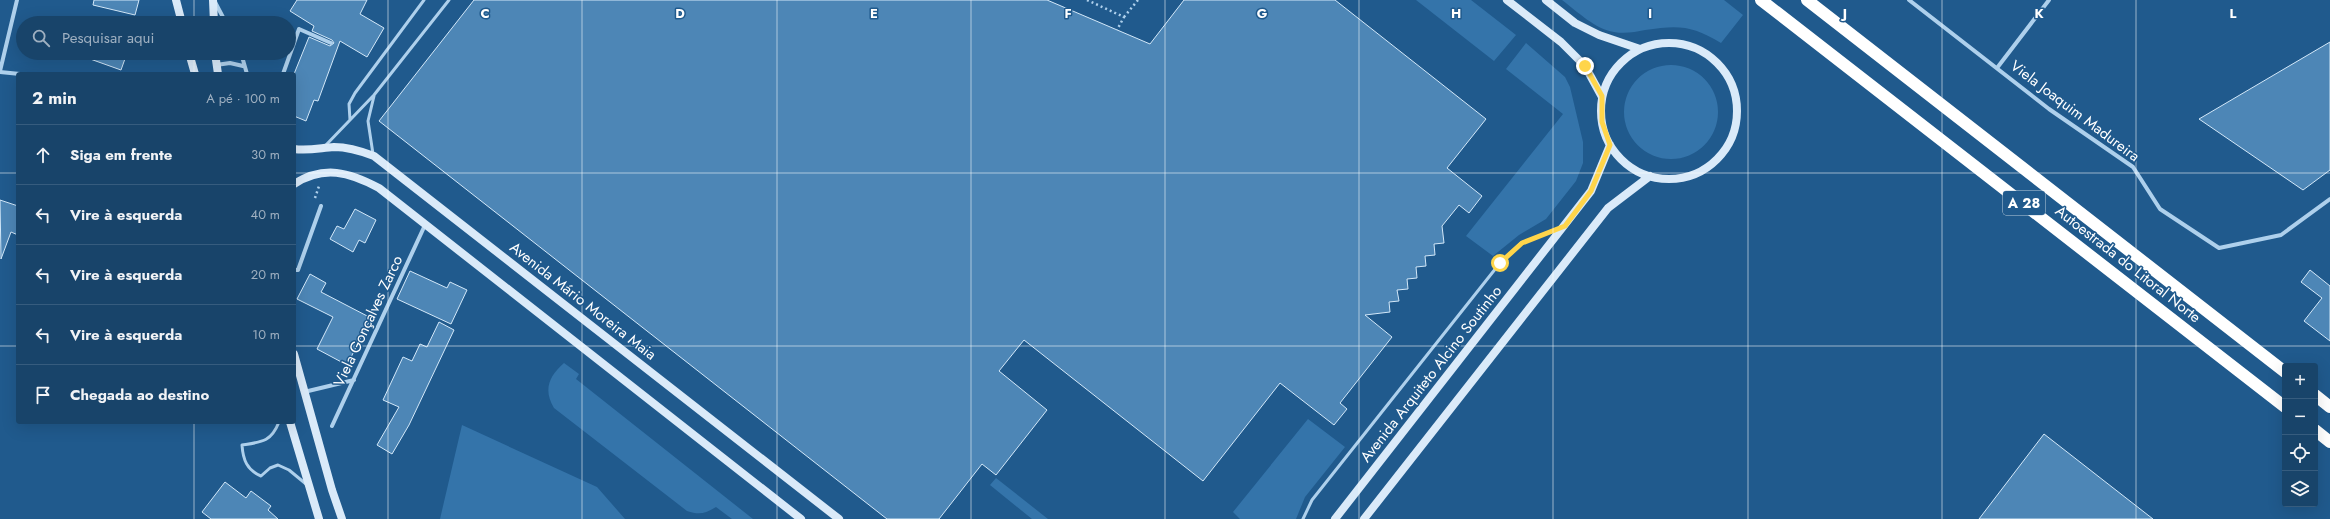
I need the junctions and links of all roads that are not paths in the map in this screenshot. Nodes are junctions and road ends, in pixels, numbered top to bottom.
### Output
1 (17, 0) edge
2 (176, 0) edge
3 (214, 0) edge
4 (424, 0) edge
5 (449, 0) edge
6 (1508, 0) edge
7 (1546, 0) edge
8 (1761, 0) edge
9 (1807, 0) edge
10 (1909, 0) edge
11 (2049, 0) edge
12 (180, 16) edge
13 (214, 16) edge
14 (222, 16) edge
15 (296, 37) edge
16 (331, 43) dead end
17 (1640, 49) junction
18 (191, 60) edge
19 (216, 60) edge
20 (242, 60) edge
21 (288, 60) edge
22 (216, 65) junction
23 (243, 66) junction
24 (1996, 68) junction
25 (0, 72) edge
26 (194, 72) edge
27 (218, 72) edge
28 (245, 72) edge
29 (284, 72) edge
30 (16, 74) edge
31 (374, 95) junction
32 (1602, 96) junction
33 (350, 120) junction
34 (1610, 145) junction
35 (296, 149) edge
36 (322, 149) junction
37 (374, 156) junction
38 (1650, 176) junction
39 (296, 183) edge
40 (2330, 199) edge
41 (321, 206) dead end
42 (425, 225) junction
43 (1565, 226) junction
44 (296, 270) edge
45 (296, 362) edge
46 (2282, 370) edge
47 (354, 380) junction
48 (304, 392) junction
49 (2318, 397) edge
50 (2282, 405) edge
51 (2330, 407) edge
52 (278, 424) edge
53 (291, 424) edge
54 (332, 426) dead end
55 (2318, 432) edge
56 (2330, 442) edge
57 (308, 485) junction
58 (320, 519) edge
59 (342, 519) edge
60 (801, 519) edge
61 (838, 519) edge
62 (1303, 519) edge
63 (1335, 519) edge
64 (1364, 519) edge

1 - 25 street
2 - 12 main road
3 - 13 main road
3 - 14 street
4 - 33 lane
5 - 31 lane
6 - 32 main road
7 - 17 main road
8 - 50 highway, Autoestrada do Litoral Norte / A 28
9 - 46 highway, Autoestrada do Litoral Norte / A 28
10 - 24 street, Viela Joaquim Madureira
11 - 24 street
15 - 16 street
17 - 32 main road
17 - 38 main road
18 - 26 main road
19 - 22 main road
20 - 23 street
21 - 29 street
22 - 23 street
22 - 27 main road
23 - 28 street
24 - 40 street, Viela Joaquim Madureira
25 - 30 street
31 - 33 lane
31 - 37 lane
32 - 34 main road
33 - 36 lane
34 - 38 main road
34 - 43 main road, Avenida Arquiteto Alcino Soutinho
35 - 36 main road, Avenida Mário Moreira Maia
36 - 37 main road, Avenida Mário Moreira Maia
37 - 61 main road, Avenida Mário Moreira Maia
38 - 64 main road
39 - 42 main road
41 - 44 street
42 - 47 street, Viela Gonçalves Zarco
42 - 60 main road
43 - 62 lane
43 - 63 main road, Avenida Arquiteto Alcino Soutinho
45 - 48 main road
47 - 48 street
47 - 54 street, Viela Gonçalves Zarco
48 - 59 main road
49 - 51 highway
52 - 57 lane
53 - 57 main road
55 - 56 highway
57 - 58 main road

